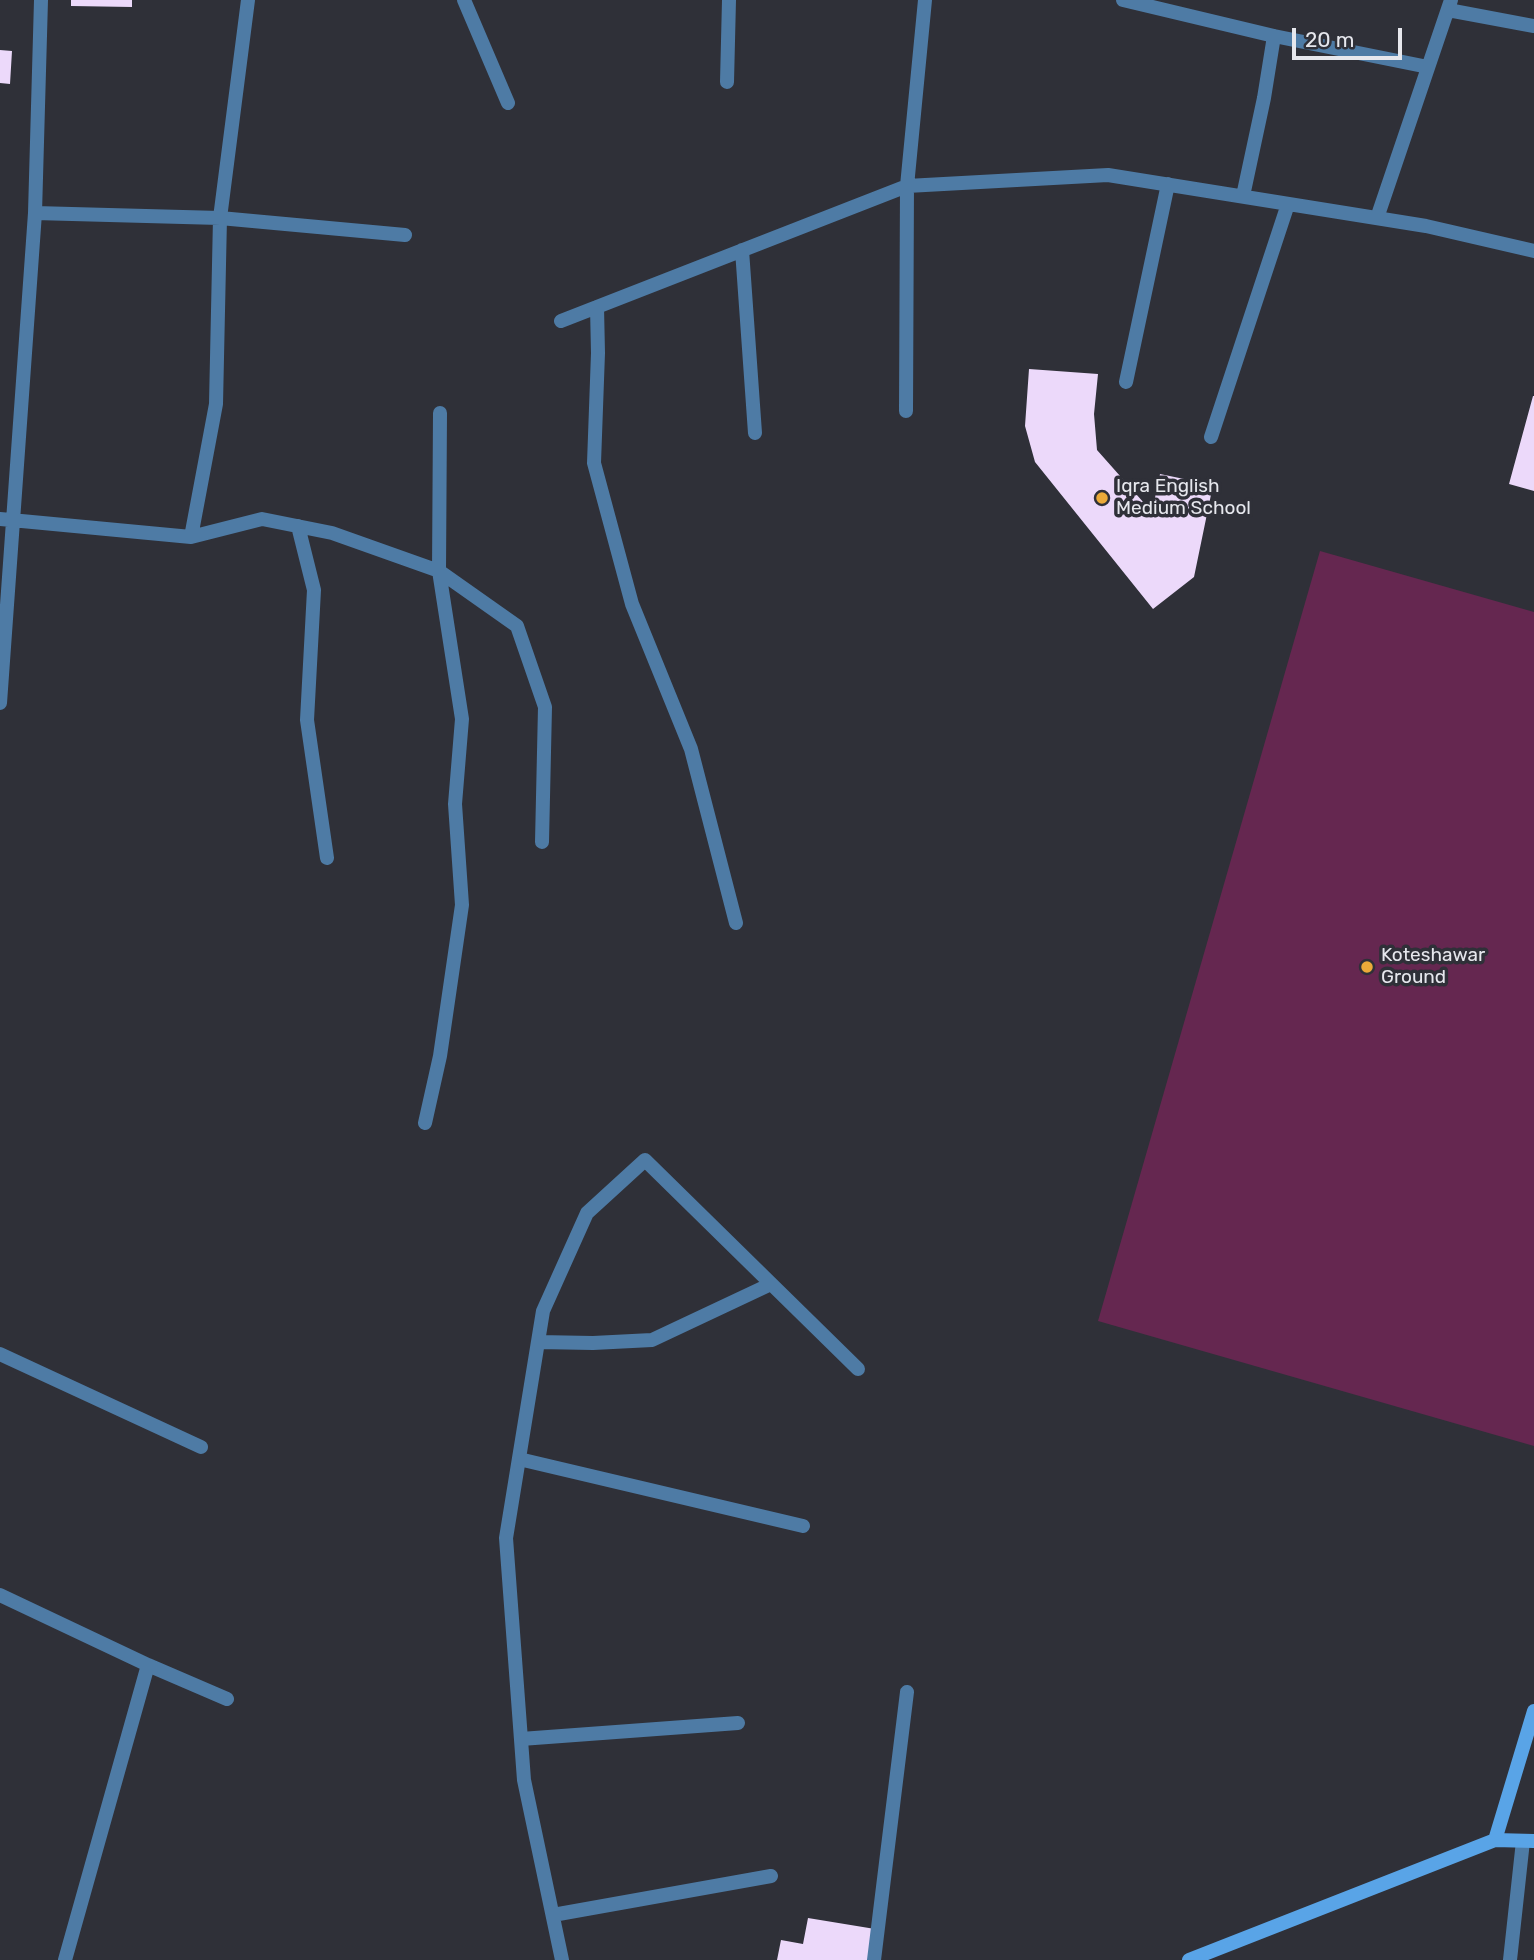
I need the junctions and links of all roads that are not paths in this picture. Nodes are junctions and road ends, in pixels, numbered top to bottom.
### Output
1 (41, 0) edge
2 (248, 0) edge
3 (464, 0) edge
4 (729, 0) edge
5 (925, 0) edge
6 (1123, 0) edge
7 (1449, 5) edge
8 (1534, 26) edge
9 (1274, 36) junction
10 (1428, 68) junction
11 (727, 82) dead end
12 (508, 103) dead end
13 (1168, 184) junction
14 (907, 186) junction
15 (1243, 196) junction
16 (1288, 204) junction
17 (35, 213) junction
18 (220, 218) junction
19 (1377, 218) junction
20 (405, 235) dead end
21 (742, 250) junction
22 (1534, 251) edge
23 (597, 307) junction
24 (561, 321) dead end
25 (1126, 382) dead end
26 (906, 411) dead end
27 (440, 413) dead end
28 (755, 433) dead end
29 (1211, 437) dead end
30 (7, 519) edge
31 (298, 526) junction
32 (191, 537) junction
33 (439, 571) junction
34 (0, 703) edge
35 (541, 842) dead end
36 (327, 858) dead end
37 (736, 923) dead end
38 (425, 1123) dead end
39 (771, 1284) junction
40 (538, 1342) junction
41 (0, 1354) edge
42 (858, 1370) dead end
43 (201, 1447) dead end
44 (519, 1459) junction
45 (803, 1526) dead end
46 (0, 1595) edge
47 (148, 1665) junction
48 (907, 1692) dead end
49 (227, 1699) dead end
50 (1534, 1711) edge
51 (738, 1723) dead end
52 (521, 1739) junction
53 (1495, 1840) junction
54 (1528, 1841) edge
55 (771, 1876) dead end
56 (553, 1914) junction
57 (65, 1960) edge
58 (562, 1960) edge
59 (874, 1960) edge
60 (1189, 1960) edge
61 (1510, 1960) edge

1 - 17 street
2 - 18 street
3 - 12 street
4 - 11 street
5 - 14 street
6 - 9 street
7 - 8 street
7 - 10 street
9 - 10 street
9 - 15 street
10 - 19 street
13 - 14 street
13 - 15 street
13 - 25 street
14 - 21 street
14 - 26 street
15 - 16 street
16 - 19 street
16 - 29 street
17 - 18 street
17 - 30 street
18 - 20 street
18 - 32 street
19 - 22 street
21 - 23 street
21 - 28 street
23 - 24 street
23 - 37 street
27 - 33 street
30 - 32 street
30 - 34 street
31 - 32 street
31 - 33 street
31 - 36 street
33 - 35 street
33 - 38 street
39 - 40 street
39 - 40 street
39 - 42 street
40 - 44 street
41 - 43 street
44 - 45 street
44 - 52 street
46 - 47 street
47 - 49 street
47 - 57 street
48 - 59 street
50 - 53 street
51 - 52 street
52 - 56 street
53 - 54 street
53 - 60 street
54 - 61 street
55 - 56 street
56 - 58 street

